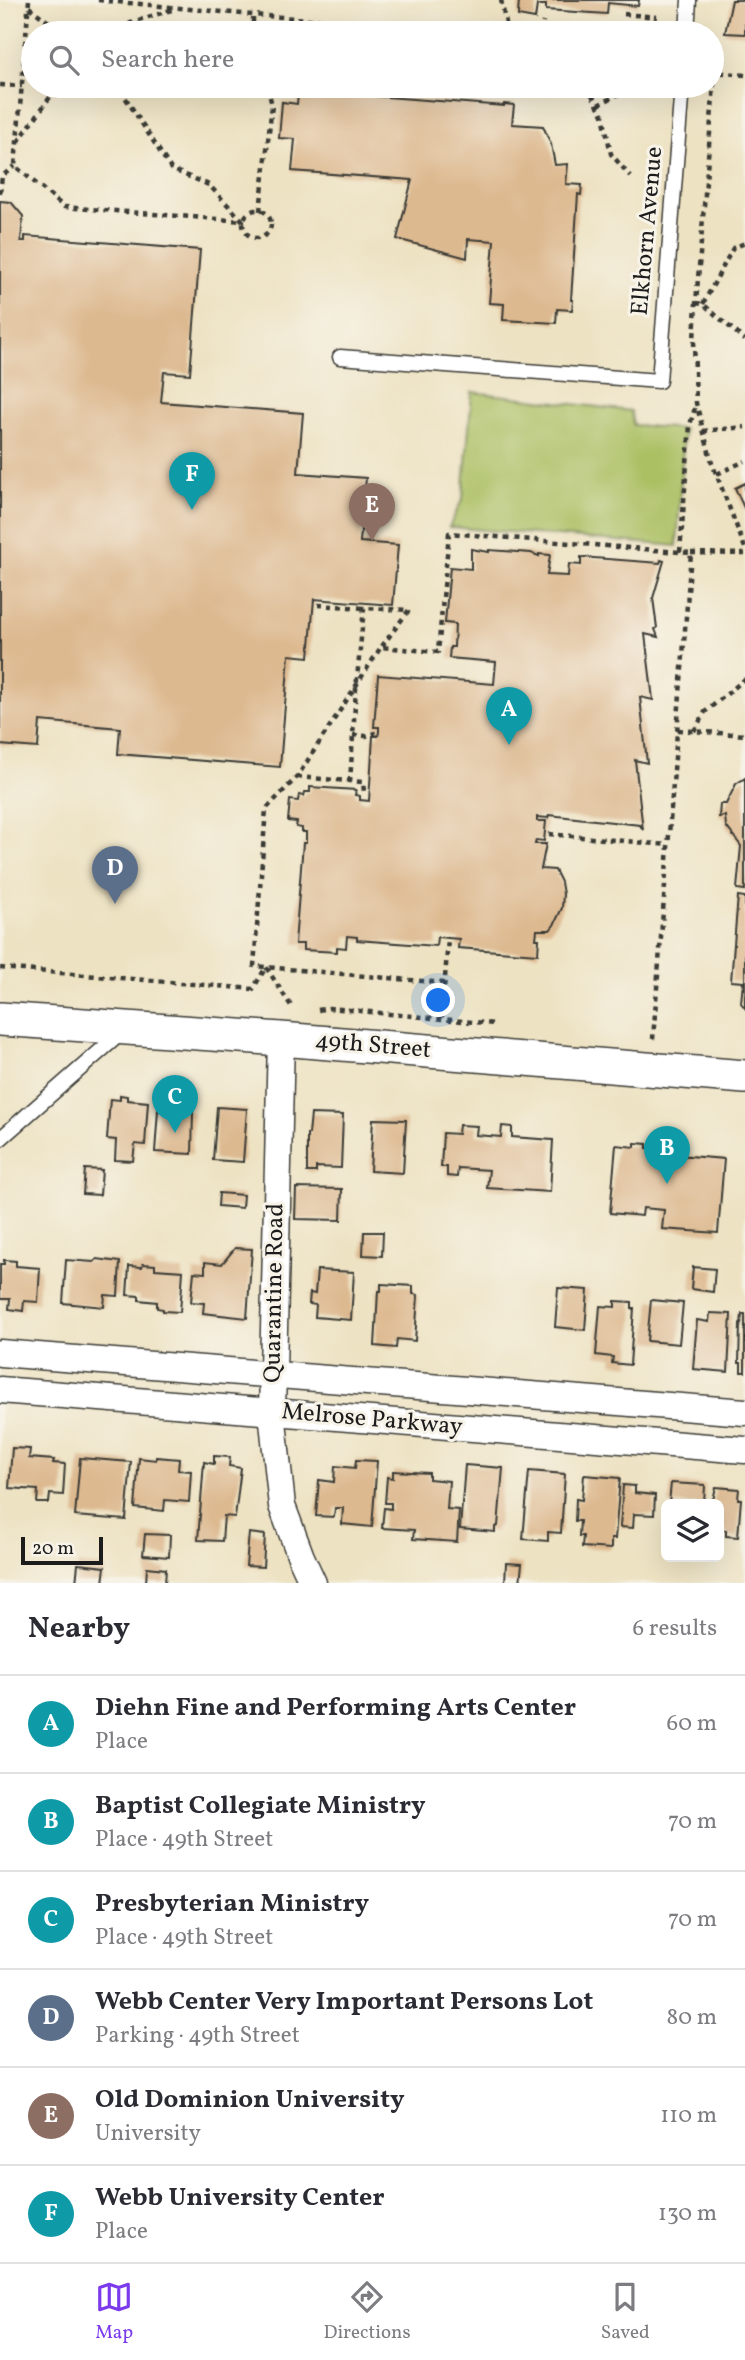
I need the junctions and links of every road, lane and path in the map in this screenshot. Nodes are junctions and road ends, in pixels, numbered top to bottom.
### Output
1 (98, 0) edge
2 (501, 0) edge
3 (689, 0) edge
4 (29, 3) edge
5 (179, 8) junction
6 (624, 14) dead end
7 (253, 15) junction
8 (657, 17) dead end
9 (27, 21) edge
10 (49, 21) edge
11 (138, 21) edge
12 (253, 21) edge
13 (336, 21) edge
14 (505, 21) edge
15 (688, 21) edge
16 (724, 73) edge
17 (745, 75) edge
18 (0, 85) edge
19 (21, 86) edge
20 (21, 98) edge
21 (50, 98) edge
22 (126, 98) edge
23 (270, 98) edge
24 (594, 98) edge
25 (612, 98) edge
26 (681, 98) edge
27 (713, 98) edge
28 (598, 105) junction
29 (17, 144) junction
30 (15, 166) junction
31 (631, 177) dead end
32 (0, 193) edge
33 (260, 211) junction
34 (243, 221) junction
35 (745, 243) edge
36 (696, 303) junction
37 (704, 303) junction
38 (745, 340) edge
39 (340, 357) dead end
40 (696, 403) junction
41 (745, 427) edge
42 (703, 431) junction
43 (745, 461) edge
44 (717, 474) junction
45 (745, 551) edge
46 (680, 552) junction
47 (691, 553) junction
48 (318, 605) dead end
49 (364, 608) junction
50 (382, 647) junction
51 (745, 679) edge
52 (356, 689) junction
53 (678, 730) junction
54 (694, 731) junction
55 (376, 733) dead end
56 (353, 735) junction
57 (745, 735) edge
58 (297, 777) junction
59 (350, 782) junction
60 (364, 792) dead end
61 (550, 834) dead end
62 (668, 845) junction
63 (448, 939) dead end
64 (266, 967) junction
65 (0, 968) edge
66 (444, 983) junction
67 (442, 1017) dead end
68 (0, 1019) edge
69 (288, 1026) junction
70 (126, 1028) junction
71 (653, 1049) dead end
72 (745, 1077) edge
73 (0, 1139) edge
74 (0, 1353) edge
75 (272, 1376) junction
76 (0, 1390) edge
77 (272, 1412) junction
78 (745, 1412) edge
79 (745, 1450) edge
80 (313, 1583) edge

1 - 5 path
2 - 14 path
3 - 15 lane
4 - 9 path
4 - 10 path
5 - 7 path
5 - 11 path
6 - 8 path
7 - 12 path
7 - 13 path
16 - 17 path
18 - 19 path
20 - 29 path
21 - 29 path
22 - 34 path
23 - 33 path
24 - 28 path
25 - 28 path
26 - 39 lane, Elkhorn Avenue
27 - 36 path
28 - 31 path
29 - 30 path
30 - 32 path
30 - 34 path
33 - 34 path
33 - 34 path
35 - 37 path
36 - 37 path
36 - 40 path
37 - 38 path
40 - 42 path
40 - 46 path
41 - 42 path
42 - 44 path
43 - 44 path
44 - 45 path
45 - 47 path
46 - 47 path
46 - 50 path
47 - 53 path
48 - 49 path
49 - 50 path
49 - 52 path
50 - 52 path
51 - 54 path
52 - 56 path
52 - 58 path
53 - 54 path
53 - 62 path
54 - 57 path
55 - 56 path
56 - 59 path
58 - 59 path
58 - 64 path
59 - 60 path
61 - 62 path
62 - 71 path
63 - 66 path
64 - 65 path
64 - 66 path
64 - 69 path
66 - 67 path
68 - 70 street, 49th Street
69 - 70 street, 49th Street
69 - 72 street, 49th Street
69 - 75 street, Quarantine Road
70 - 73 lane
74 - 75 street, Melrose Parkway
75 - 77 street, Quarantine Road
75 - 78 street, Melrose Parkway
76 - 77 street, Melrose Parkway
77 - 79 street, Melrose Parkway
77 - 80 street, Quarantine Road

